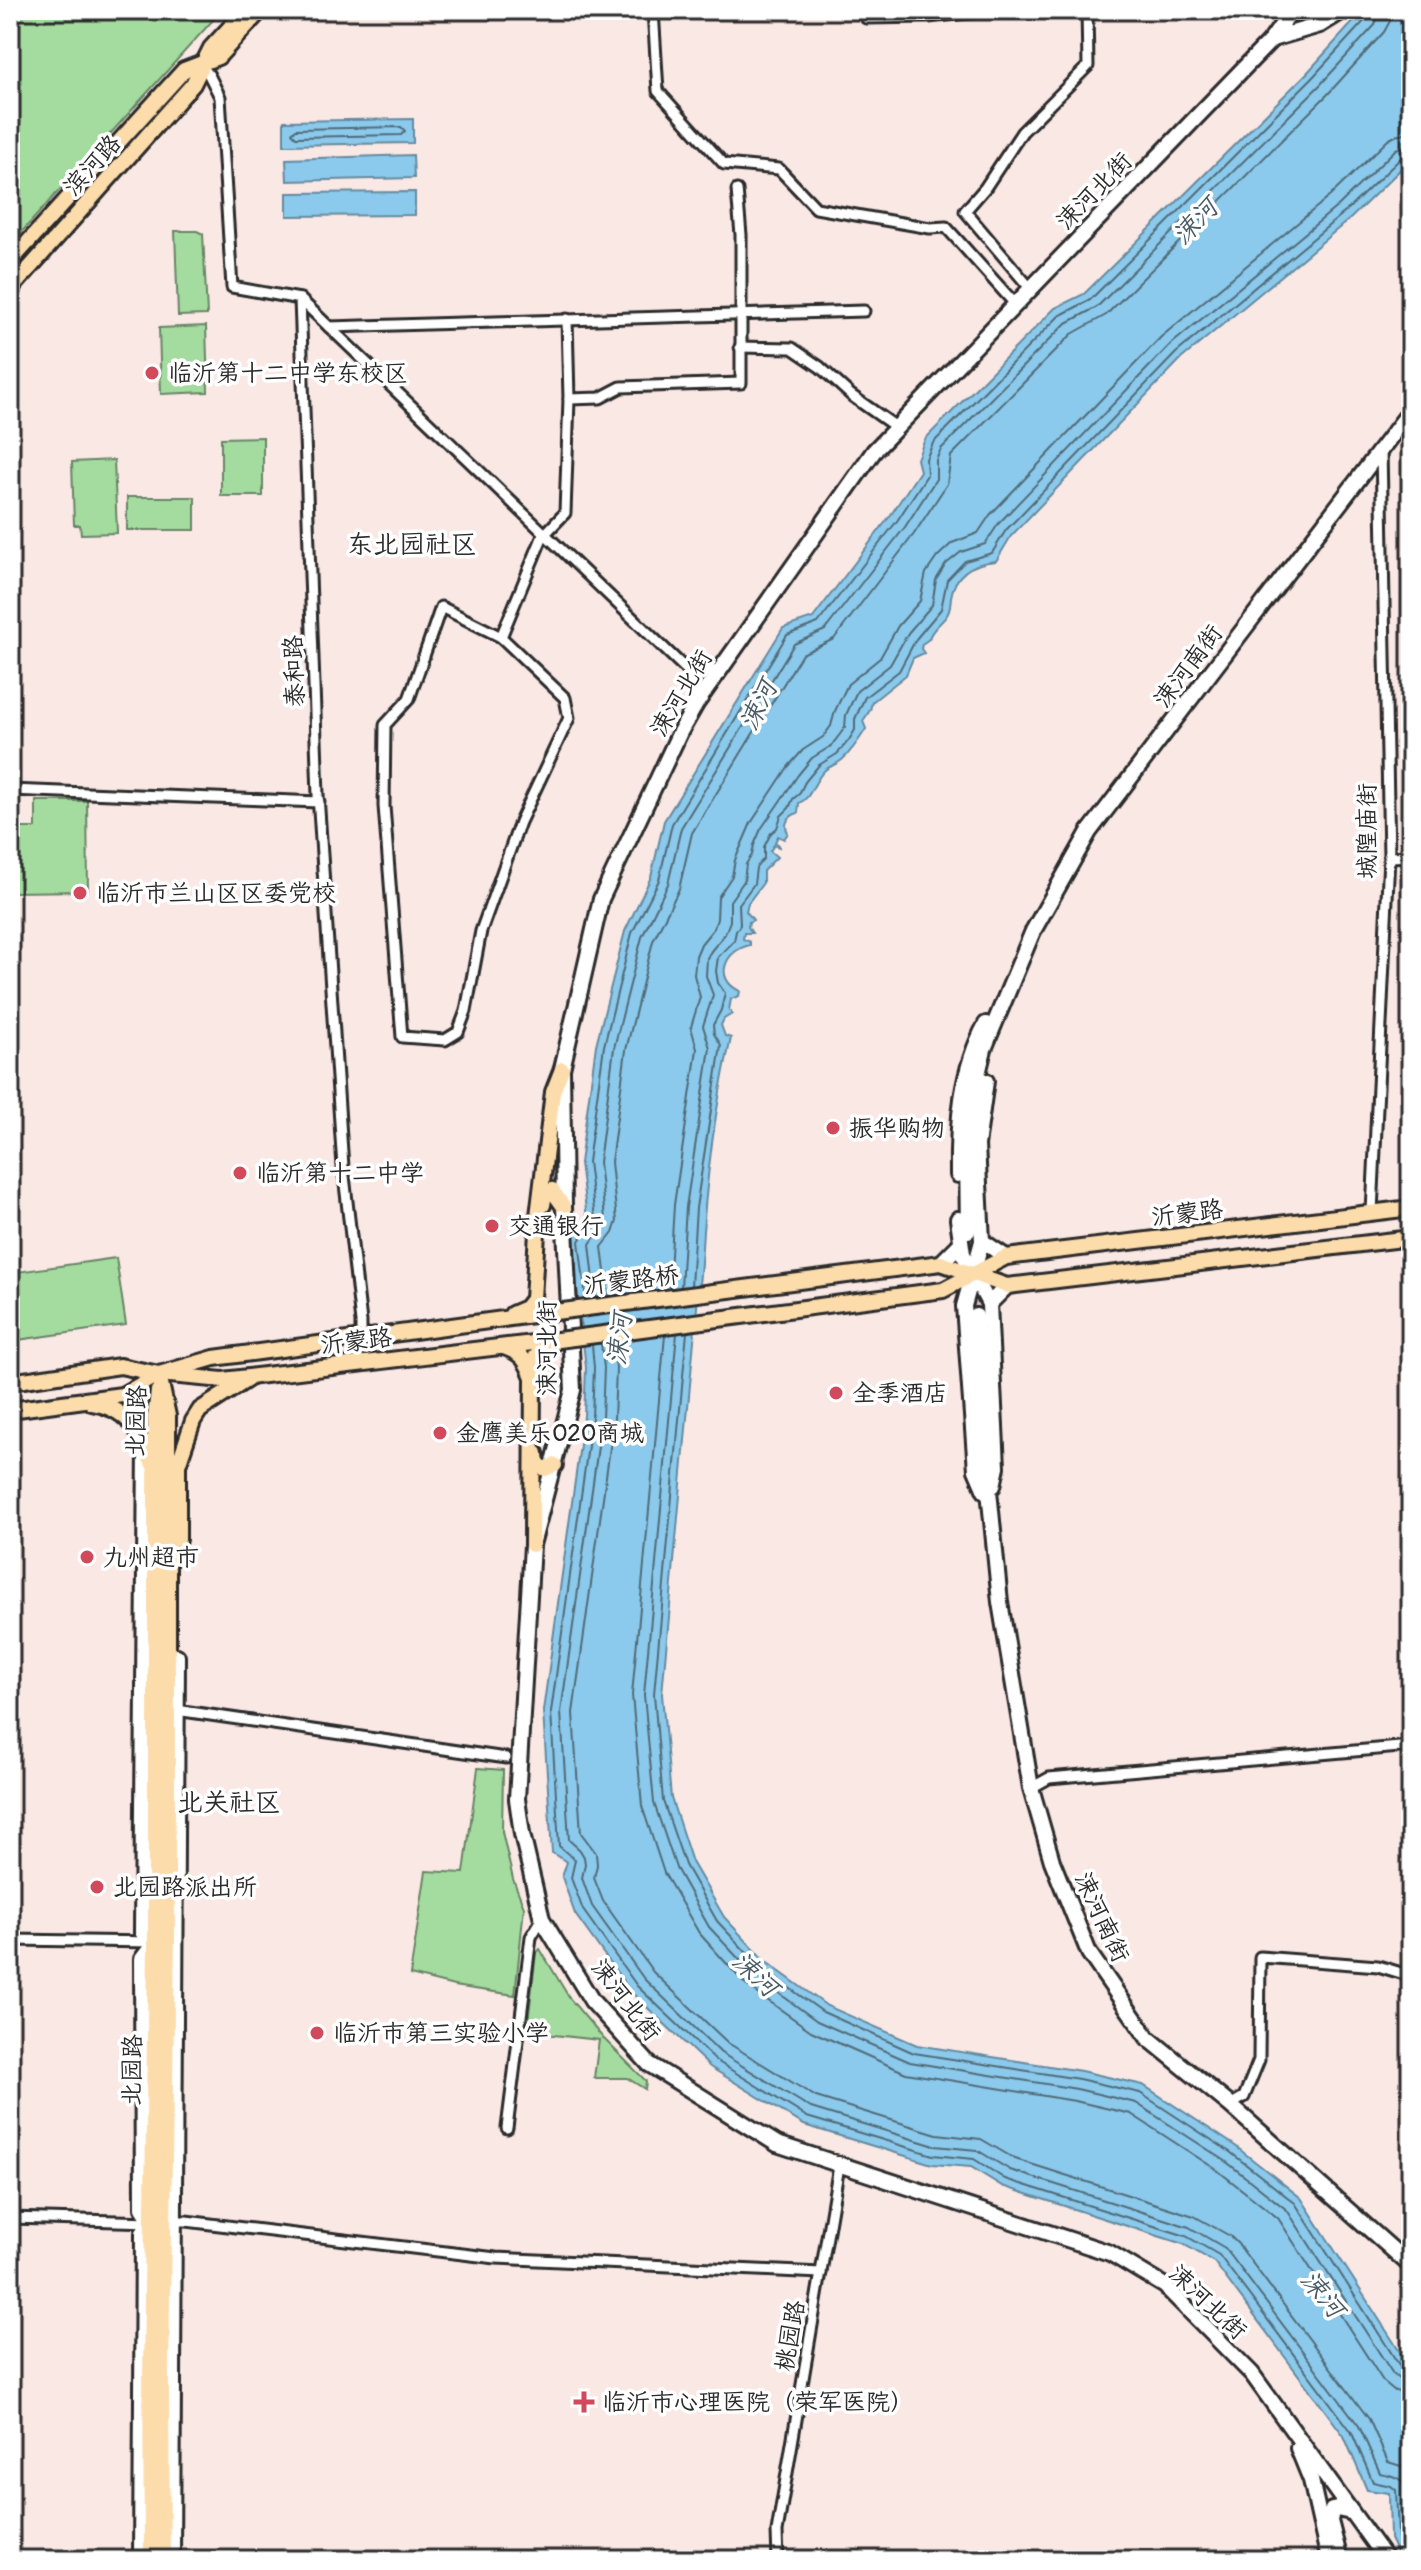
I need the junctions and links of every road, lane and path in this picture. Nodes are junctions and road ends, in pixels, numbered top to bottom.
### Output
1 (246, 10) edge
2 (261, 10) edge
3 (653, 10) edge
4 (995, 10) edge
5 (1087, 10) edge
6 (1292, 10) edge
7 (1344, 10) edge
8 (866, 18) dead end
9 (1272, 39) junction
10 (201, 65) junction
11 (737, 190) dead end
12 (10, 262) edge
13 (1030, 288) junction
14 (10, 290) edge
15 (300, 299) junction
16 (1015, 304) junction
17 (864, 311) dead end
18 (739, 314) junction
19 (567, 319) junction
20 (329, 327) junction
21 (740, 347) junction
22 (569, 399) junction
23 (1411, 410) edge
24 (896, 427) junction
25 (1381, 449) junction
26 (544, 534) junction
27 (501, 637) junction
28 (721, 668) junction
29 (693, 676) junction
30 (696, 704) junction
31 (10, 790) edge
32 (319, 802) junction
33 (1411, 856) edge
34 (1389, 857) junction
35 (1021, 961) junction
36 (562, 1069) junction
37 (564, 1207) junction
38 (1411, 1208) edge
39 (1372, 1212) junction
40 (964, 1237) junction
41 (1411, 1238) edge
42 (982, 1241) junction
43 (1006, 1257) junction
44 (941, 1263) junction
45 (972, 1274) junction
46 (1007, 1286) junction
47 (989, 1304) junction
48 (555, 1312) junction
49 (976, 1316) tunnel mouth
50 (504, 1318) junction
51 (718, 1319) joint
52 (361, 1337) junction
53 (558, 1340) junction
54 (500, 1345) junction
55 (159, 1374) junction
56 (252, 1377) junction
57 (10, 1382) edge
58 (80, 1401) junction
59 (10, 1410) edge
60 (146, 1445) junction
61 (555, 1465) junction
62 (156, 1471) junction
63 (990, 1502) junction
64 (532, 1545) junction
65 (177, 1656) junction
66 (168, 1669) junction
67 (176, 1710) junction
68 (1411, 1746) edge
69 (506, 1758) dead end
70 (1031, 1788) junction
71 (542, 1919) junction
72 (10, 1940) edge
73 (162, 1942) junction
74 (1411, 1976) edge
75 (1230, 2105) junction
76 (507, 2128) dead end
77 (839, 2166) junction
78 (10, 2218) edge
79 (163, 2221) junction
80 (1411, 2266) edge
81 (821, 2273) junction
82 (1289, 2425) junction
83 (1351, 2512) junction
84 (141, 2560) edge
85 (151, 2560) edge
86 (163, 2560) edge
87 (172, 2560) edge
88 (778, 2560) edge
89 (1329, 2560) edge
90 (1340, 2560) edge
91 (1386, 2560) edge

1 - 10 main road, 滨河路
2 - 10 main road, 滨河路
3 - 16 street
4 - 8 street
5 - 13 street
6 - 9 main road
7 - 9 main road, 涑河北街
9 - 13 main road, 涑河北街
10 - 12 main road, 滨河路
10 - 14 main road, 滨河路
10 - 15 street
11 - 18 street
13 - 16 main road, 涑河北街
15 - 20 street
15 - 32 street, 泰和路
16 - 24 main road, 涑河北街
17 - 18 street
18 - 19 street
18 - 21 street
19 - 20 street
19 - 22 street
20 - 26 street
21 - 22 street
21 - 24 street
22 - 26 street
23 - 25 main road, 涑河南街
24 - 28 main road, 涑河北街
25 - 34 street, 城隍庙街
25 - 35 main road, 涑河南街
26 - 27 street
26 - 29 street
27 - 27 street
28 - 29 street
28 - 30 main road, 涑河北街
29 - 30 street
30 - 36 main road, 涑河北街
31 - 32 street
32 - 52 street, 泰和路
33 - 34 street
34 - 39 street, 城隍庙街
35 - 40 main road
35 - 42 main road
36 - 37 main road, 涑河北街
36 - 50 main road
37 - 48 main road
37 - 61 main road, 涑河北街
38 - 39 main road, 沂蒙路
39 - 43 main road, 沂蒙路
40 - 44 main road
40 - 45 main road
41 - 46 main road
42 - 43 main road
42 - 45 main road
43 - 45 main road, 沂蒙路
44 - 45 main road
44 - 48 main road, 沂蒙路桥, bridge
45 - 46 main road
45 - 47 main road
45 - 51 main road, 沂蒙路
45 - 63 main road
46 - 47 main road
47 - 63 main road
48 - 50 main road, 沂蒙路
49 - 63 main road, 涑河南街
50 - 52 main road, 沂蒙路
51 - 53 main road, 沂蒙路桥, bridge
52 - 55 main road, 沂蒙路
53 - 54 main road, 沂蒙路
53 - 61 main road
54 - 56 main road, 沂蒙路
54 - 64 main road
55 - 56 main road, 沂蒙路
55 - 57 main road, 沂蒙路
55 - 58 main road, 沂蒙路
55 - 62 main road, 北园路
55 - 66 main road, 北园路
56 - 65 main road
58 - 59 main road, 沂蒙路
58 - 60 main road
60 - 62 main road
60 - 73 main road
61 - 64 main road, 涑河北街
62 - 73 main road, 北园路
63 - 70 main road, 涑河南街
64 - 71 main road, 涑河北街
65 - 66 main road
65 - 67 main road
66 - 73 main road, 北园路
67 - 69 street
67 - 79 main road
68 - 70 street
70 - 75 main road, 涑河南街
71 - 76 street
71 - 77 main road, 涑河北街
72 - 73 street
73 - 79 main road, 北园路
73 - 79 main road
74 - 75 street
75 - 80 main road, 涑河南街
77 - 81 street, 桃园路
77 - 82 main road, 涑河北街
78 - 79 street
79 - 81 street
79 - 84 main road
79 - 85 main road, 北园路
79 - 86 main road, 北园路
79 - 87 main road
81 - 88 street, 桃园路
82 - 83 main road, 涑河北街
82 - 89 main road
83 - 90 main road
83 - 91 main road, 涑河北街

